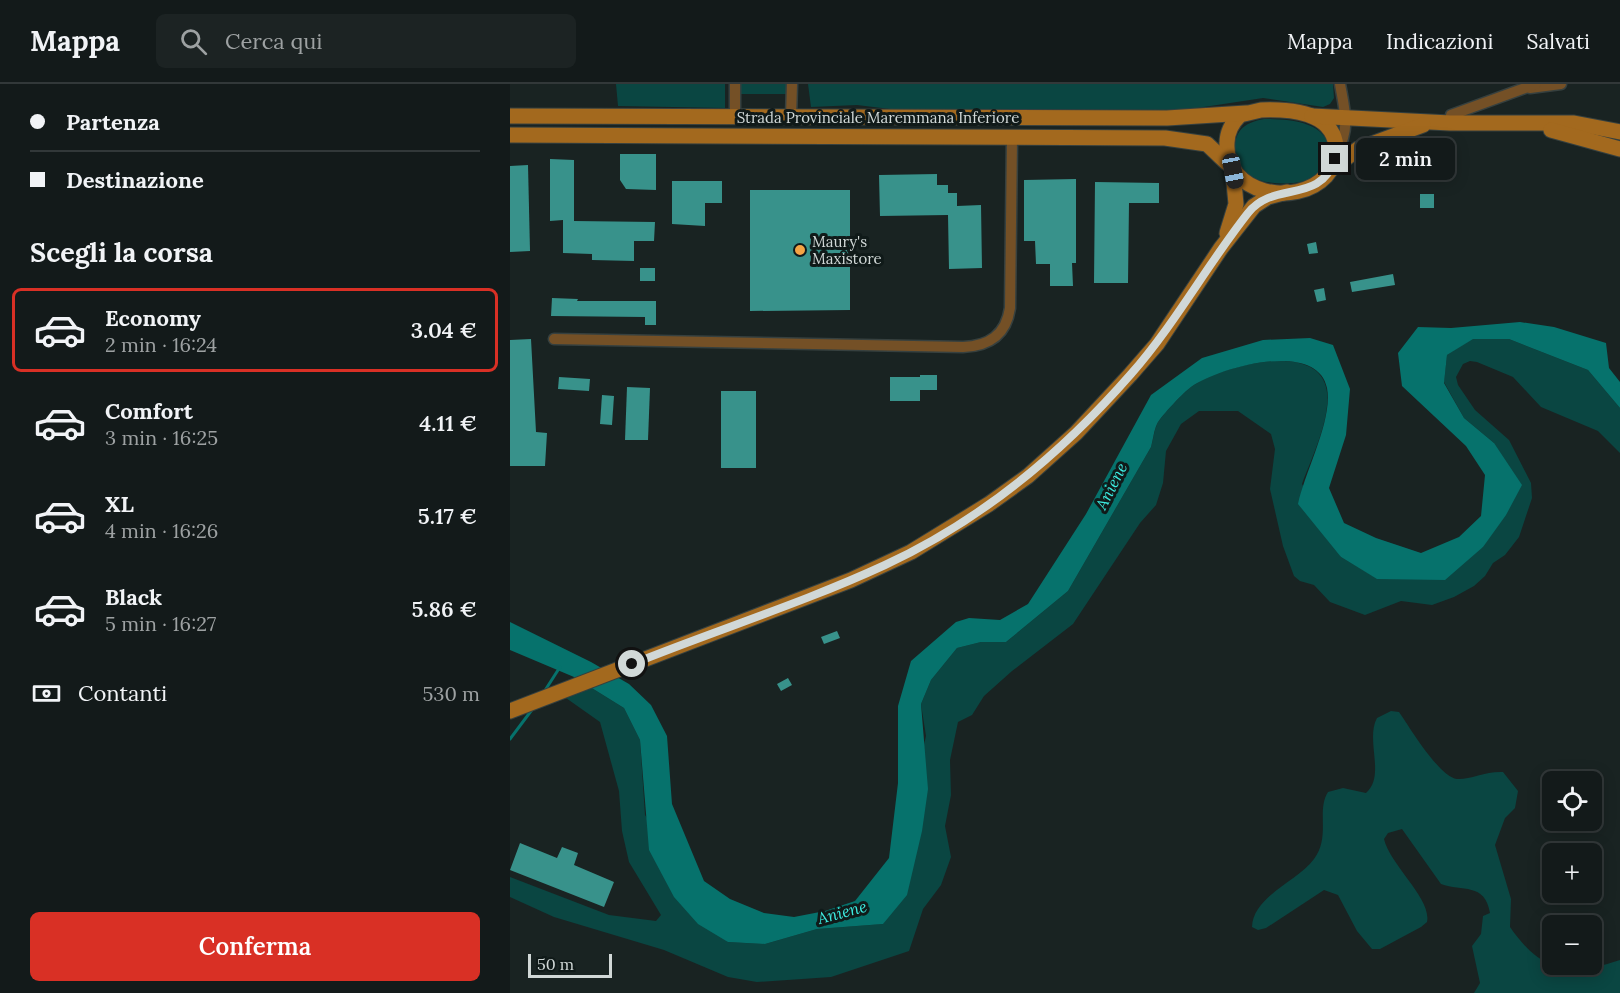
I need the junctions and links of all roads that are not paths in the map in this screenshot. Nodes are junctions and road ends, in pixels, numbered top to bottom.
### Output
1 (735, 84) edge
2 (792, 84) edge
3 (1340, 84) edge
4 (1536, 84) edge
5 (1561, 84) edge
6 (1524, 89) junction
7 (1246, 113) junction
8 (510, 116) edge
9 (1311, 116) junction
10 (1345, 116) junction
11 (735, 117) junction
12 (791, 117) junction
13 (1431, 123) junction
14 (1450, 123) junction
15 (1527, 124) junction
16 (1620, 132) edge
17 (510, 135) edge
18 (1012, 138) junction
19 (1620, 149) edge
20 (1337, 151) junction
21 (1230, 167) junction
22 (1332, 168) junction
23 (1287, 192) junction
24 (1221, 248) junction
25 (555, 339) dead end
26 (510, 711) edge

1 - 11 street
2 - 12 street
3 - 10 street
4 - 6 street
5 - 6 street
6 - 14 street
7 - 9 main road
7 - 12 main road, Strada Provinciale Maremmana Inferiore
7 - 21 main road
8 - 11 main road, Strada Provinciale Maremmana Inferiore
9 - 10 main road
9 - 20 main road
10 - 13 main road
10 - 20 street
11 - 12 main road, Strada Provinciale Maremmana Inferiore
13 - 14 main road
13 - 22 main road
14 - 15 main road
15 - 16 main road
15 - 19 main road
17 - 18 main road, Strada Provinciale Maremmana Inferiore
18 - 21 main road, Strada Provinciale Maremmana Inferiore
18 - 25 street
20 - 22 main road
21 - 23 main road
21 - 24 main road
22 - 23 main road
23 - 24 main road
24 - 26 main road

